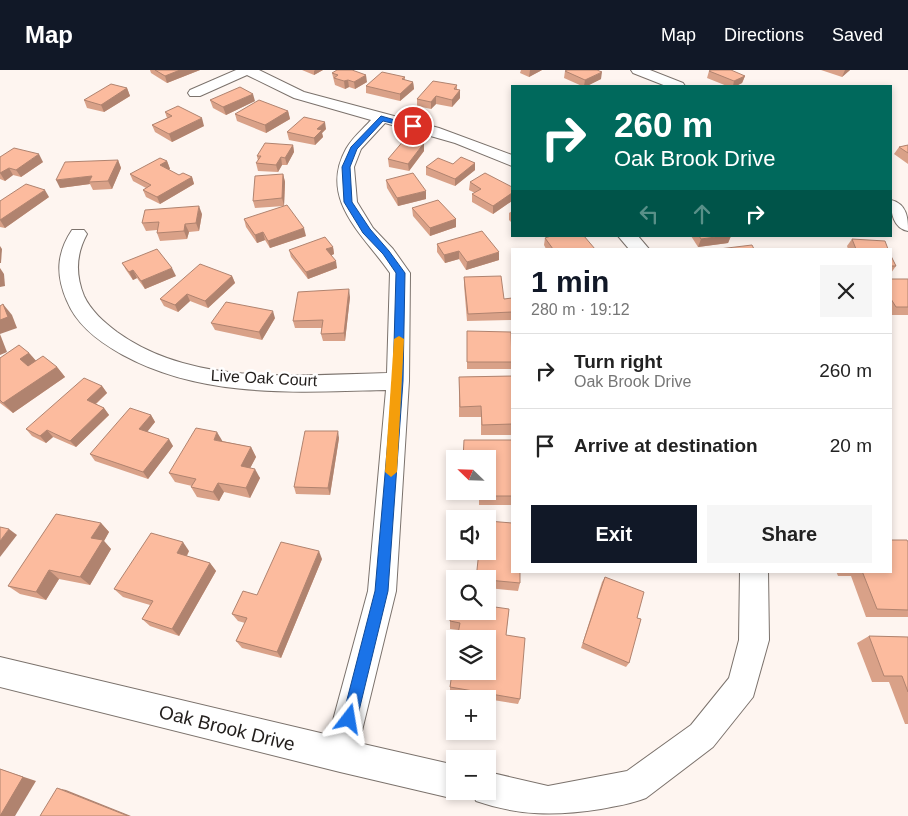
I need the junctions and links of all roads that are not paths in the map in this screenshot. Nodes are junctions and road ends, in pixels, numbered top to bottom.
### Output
1 (247, 70) edge
2 (638, 70) edge
3 (676, 85) edge
4 (195, 93) dead end
5 (381, 118) junction
6 (511, 160) edge
7 (892, 206) edge
8 (908, 226) edge
9 (78, 234) dead end
10 (628, 237) edge
11 (639, 248) edge
12 (398, 381) junction
13 (754, 573) edge
14 (0, 672) edge
15 (340, 756) junction
16 (446, 780) edge
17 (496, 791) edge

1 - 4 street
1 - 5 street
2 - 3 street
5 - 6 street
5 - 12 street
7 - 8 street
9 - 12 street, Live Oak Court
10 - 11 street
12 - 15 street
13 - 17 street
14 - 15 street, Oak Brook Drive
15 - 16 street, Oak Brook Drive

